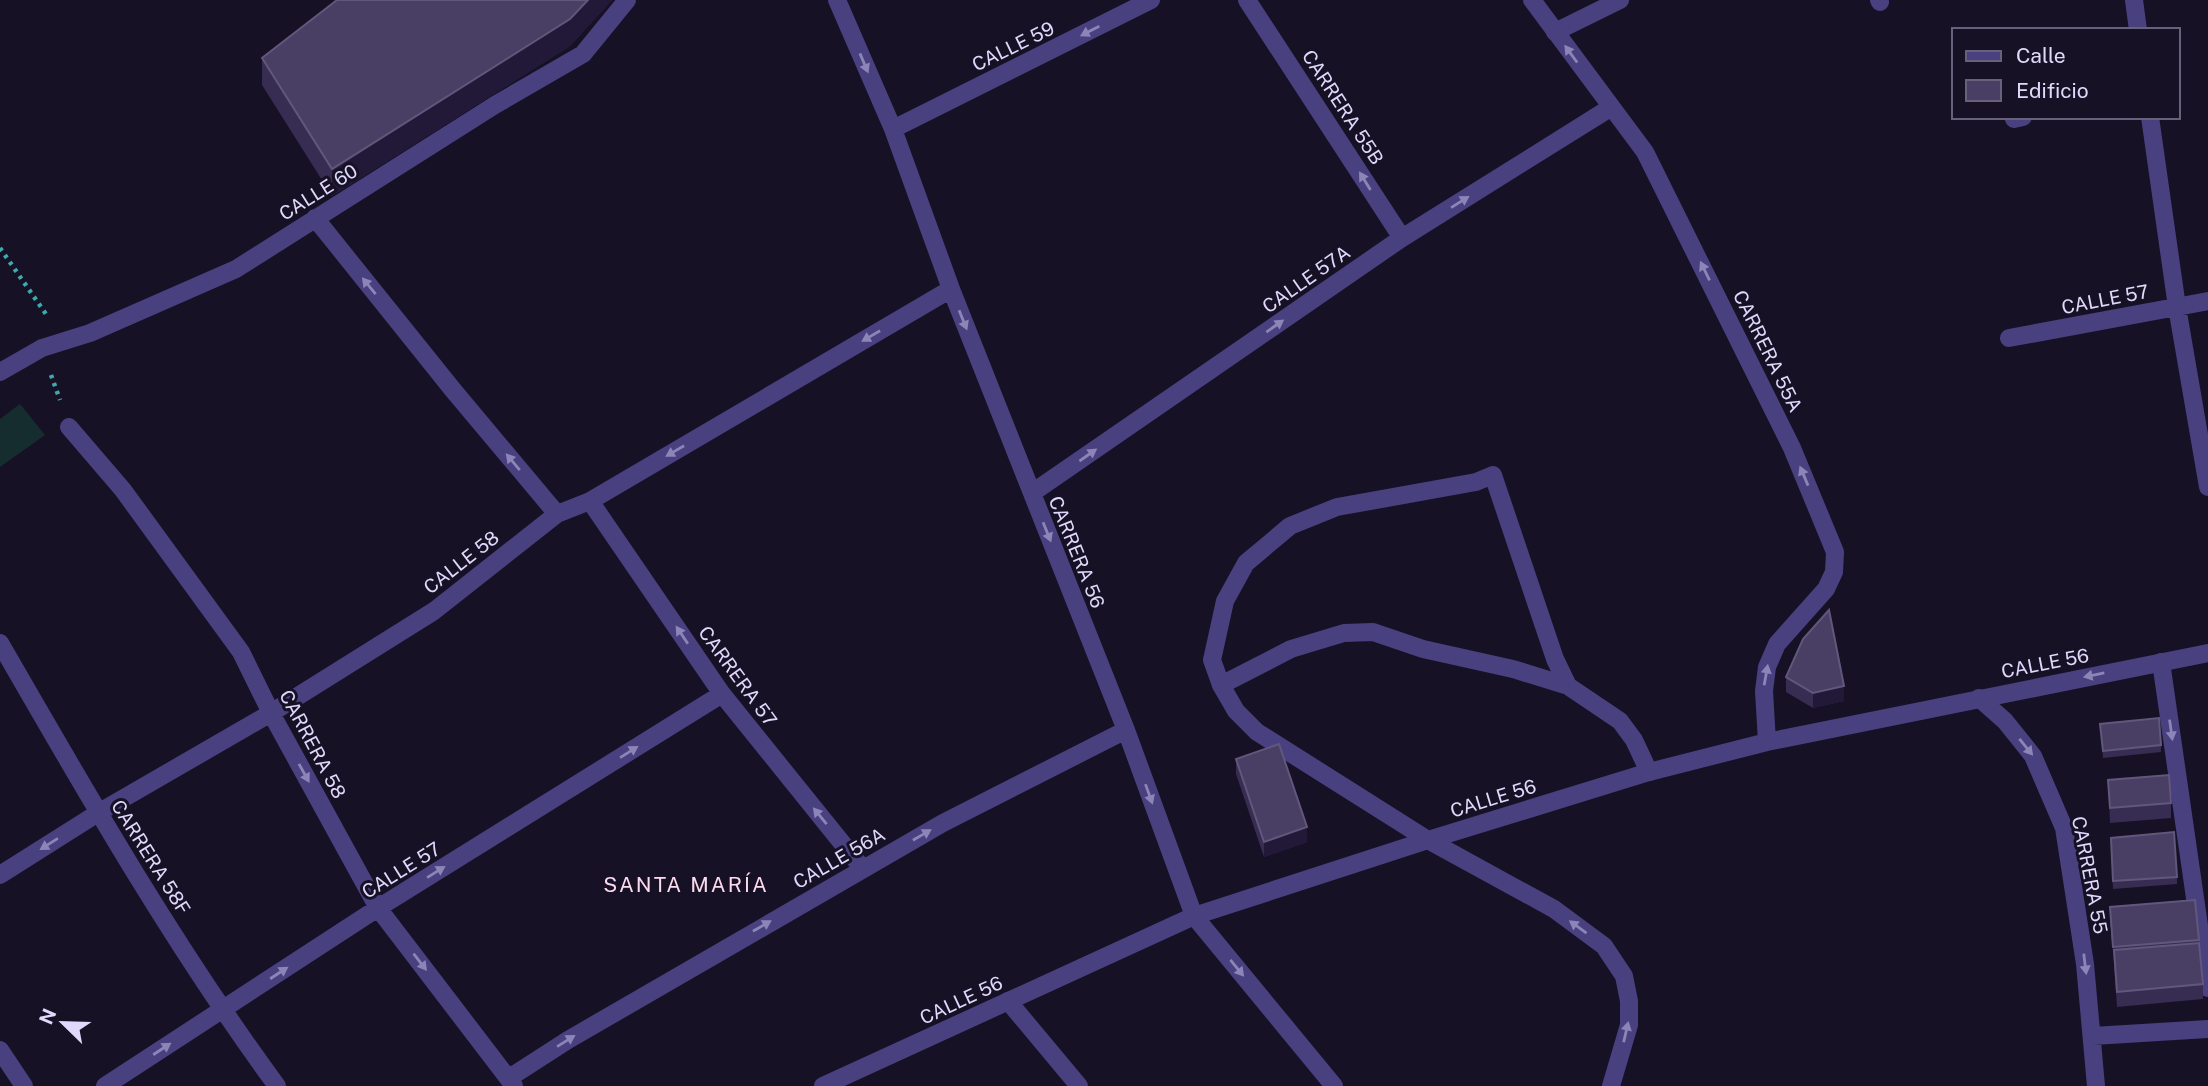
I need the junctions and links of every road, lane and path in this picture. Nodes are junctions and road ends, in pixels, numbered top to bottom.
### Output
1 (627, 0) edge
2 (837, 0) edge
3 (1152, 0) edge
4 (1247, 0) edge
5 (1532, 0) edge
6 (1620, 0) edge
7 (2134, 0) edge
8 (2138, 28) edge
9 (1555, 32) junction
10 (1611, 108) junction
11 (2150, 119) edge
12 (893, 129) junction
13 (315, 218) junction
14 (1402, 239) junction
15 (0, 248) edge
16 (951, 289) junction
17 (2208, 301) edge
18 (2177, 307) junction
19 (2009, 338) dead end
20 (65, 341) junction
21 (42, 348) junction
22 (0, 372) edge
23 (69, 427) joint
24 (2208, 487) edge
25 (1032, 494) junction
26 (590, 500) junction
27 (557, 514) junction
28 (0, 643) edge
29 (2208, 653) edge
30 (2161, 662) junction
31 (1221, 685) junction
32 (1568, 686) junction
33 (722, 694) junction
34 (1979, 698) junction
35 (271, 713) junction
36 (1126, 730) junction
37 (1767, 743) junction
38 (1648, 772) junction
39 (99, 813) junction
40 (1428, 841) junction
41 (863, 869) junction
42 (0, 875) edge
43 (378, 908) junction
44 (1194, 916) junction
45 (2208, 988) edge
46 (1008, 1001) junction
47 (222, 1011) junction
48 (2208, 1028) edge
49 (2093, 1036) junction
50 (0, 1050) edge
51 (511, 1082) edge
52 (24, 1086) edge
53 (105, 1086) edge
54 (277, 1086) edge
55 (823, 1086) edge
56 (1079, 1086) edge
57 (1334, 1086) edge
58 (1611, 1086) edge
59 (2096, 1086) edge

1 - 13 street, CALLE 60
2 -> 12 street, CARRERA 56
3 -> 12 street, CALLE 59
14 -> 4 street, CARRERA 55B
5 - 9 street, CARRERA 55A
6 - 9 street
7 - 8 street
10 -> 9 street, CARRERA 55A
14 -> 10 street, CALLE 57A
37 -> 10 street, CARRERA 55A
11 - 18 street
12 - 16 street, CARRERA 56
13 - 20 street, CALLE 60
27 -> 13 street
25 -> 14 street, CALLE 57A
15 - 20 path
16 -> 25 street, CARRERA 56
16 -> 26 street, CALLE 58
17 - 18 street, CALLE 57
18 - 19 street, CALLE 57
18 - 24 street
20 - 21 street, CALLE 60
21 - 22 street, CALLE 60
21 - 23 path
23 - 35 street, CARRERA 58
25 -> 36 street, CARRERA 56
26 - 27 street, CALLE 58
33 -> 26 street, CARRERA 57
27 - 35 street, CALLE 58
28 - 39 street, CARRERA 58F
29 - 30 street, CALLE 56
30 -> 34 street, CALLE 56
30 -> 45 street
31 - 32 street
31 - 32 street
31 - 40 street
32 - 38 street
41 -> 33 street, CARRERA 57
43 -> 33 street, CALLE 57
34 - 37 street, CALLE 56
34 -> 49 street, CARRERA 55
35 - 39 street, CALLE 58
35 -> 43 street, CARRERA 58
41 -> 36 street, CALLE 56A
36 -> 44 street, CARRERA 56
37 - 38 street, CALLE 56
38 - 40 street, CALLE 56
39 -> 42 street, CALLE 58
39 - 47 street, CARRERA 58F
40 - 44 street, CALLE 56
58 -> 40 street
51 -> 41 street, CALLE 56A
47 -> 43 street, CALLE 57
43 -> 51 street, CARRERA 58
44 - 46 street, CALLE 56
44 -> 57 street, CARRERA 56
46 - 55 street, CALLE 56
46 - 56 street
53 -> 47 street, CALLE 57
47 - 54 street, CARRERA 58F
48 - 49 street
49 - 59 street, CARRERA 55
50 - 52 street

